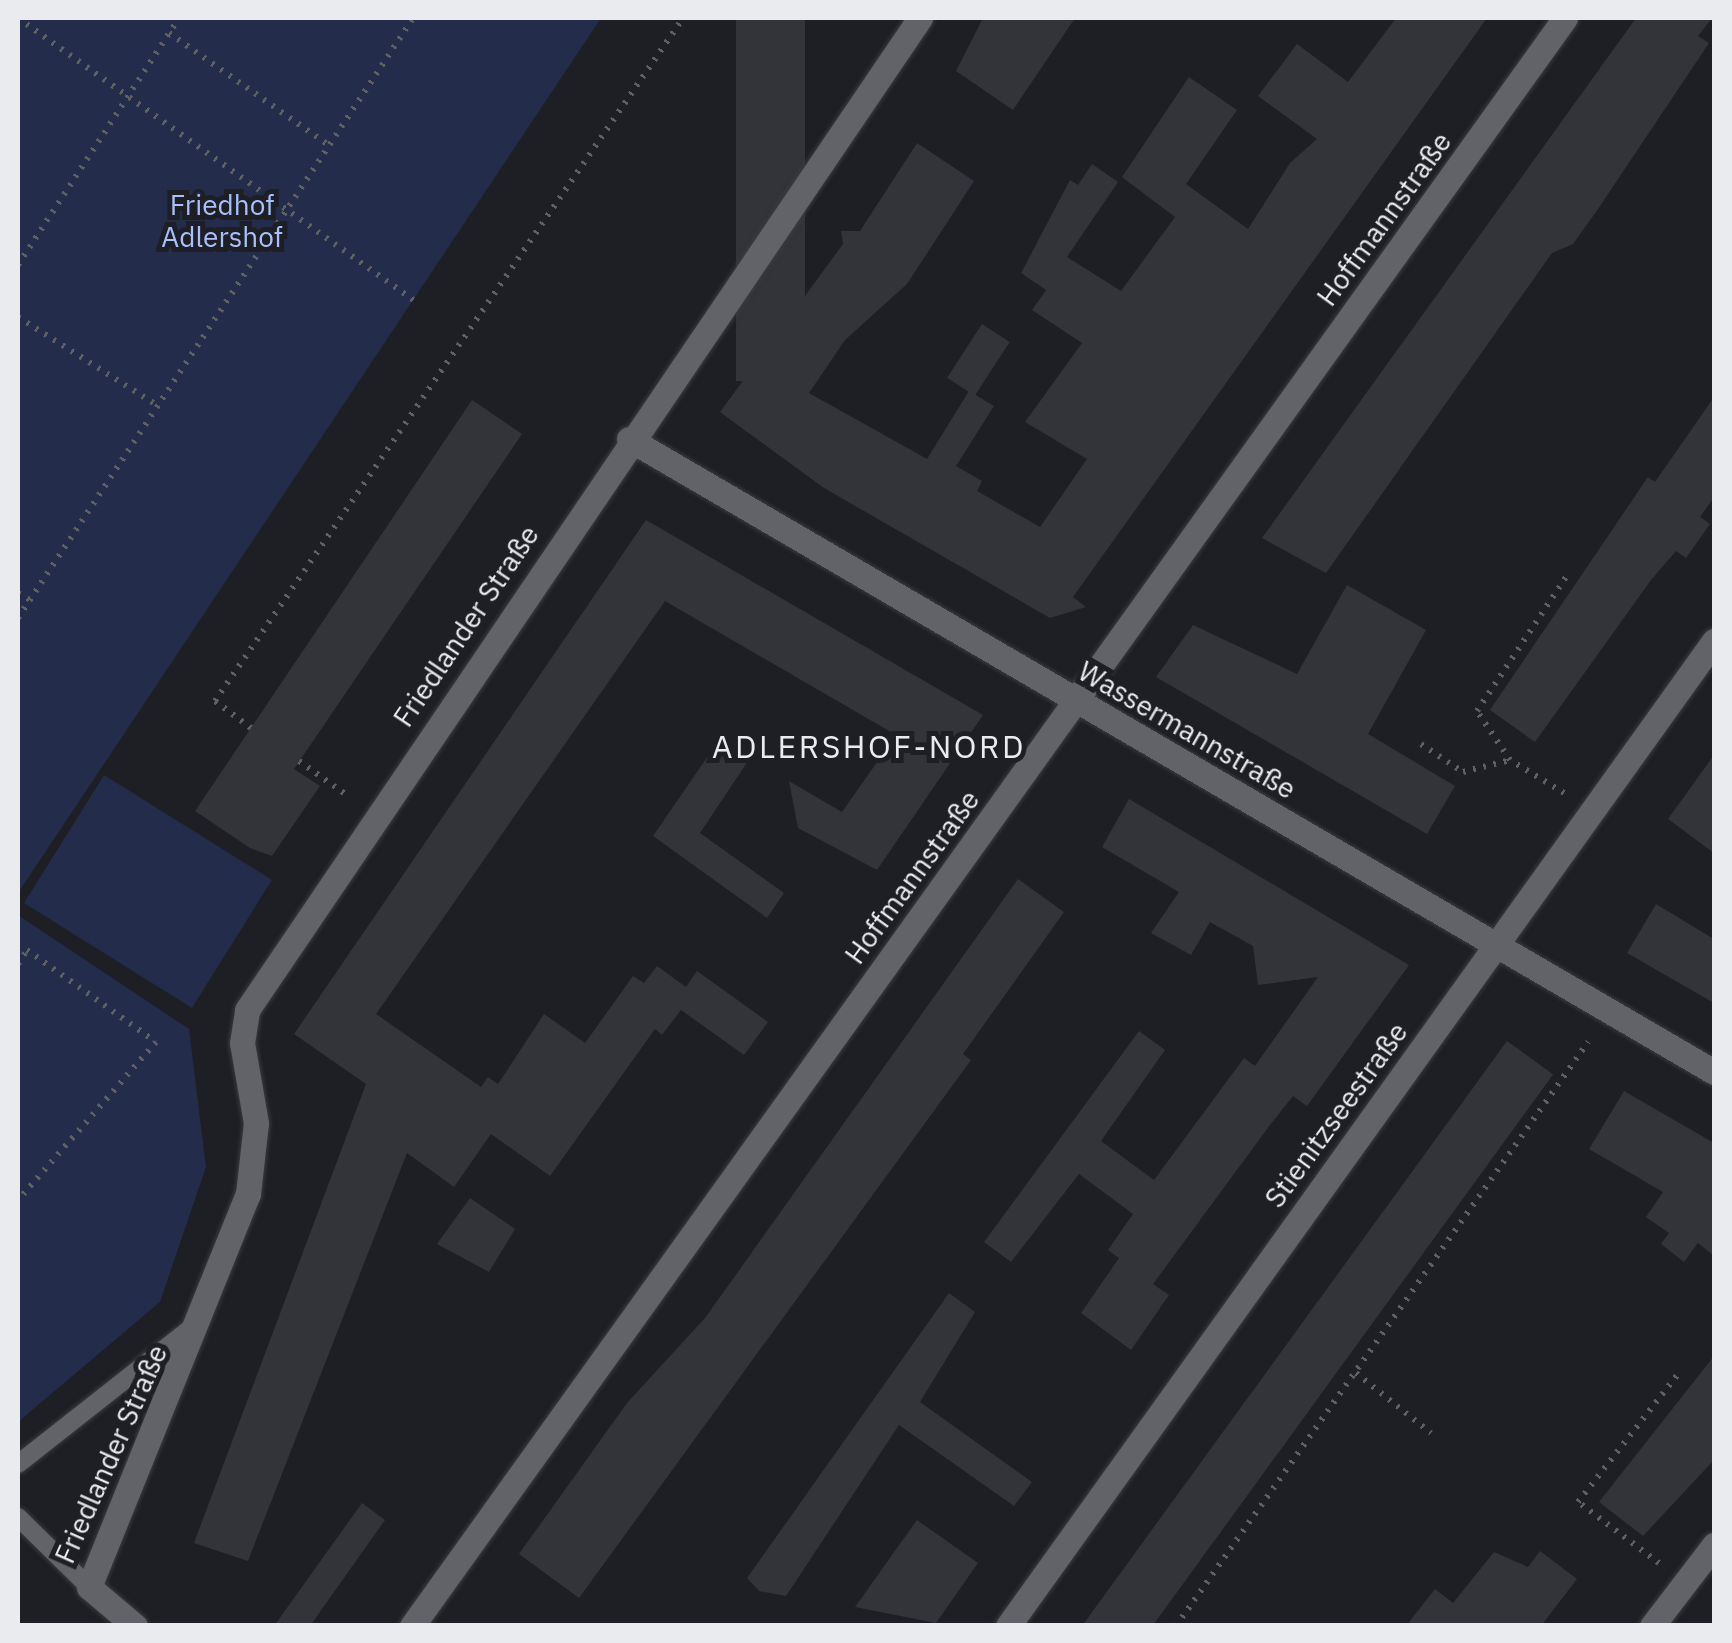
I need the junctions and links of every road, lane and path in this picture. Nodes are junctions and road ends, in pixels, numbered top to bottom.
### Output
1 (18, 18) edge
2 (179, 18) edge
3 (414, 18) edge
4 (684, 18) edge
5 (920, 18) edge
6 (1565, 18) edge
7 (168, 33) junction
8 (126, 97) junction
9 (330, 146) junction
10 (284, 211) junction
11 (18, 265) edge
12 (415, 301) dead end
13 (18, 317) edge
14 (158, 406) junction
15 (629, 439) junction
16 (1568, 574) dead end
17 (18, 593) edge
18 (30, 600) junction
19 (18, 618) edge
20 (1714, 641) edge
21 (1076, 700) junction
22 (251, 728) dead end
23 (1420, 744) dead end
24 (1510, 760) junction
25 (299, 761) dead end
26 (1564, 794) dead end
27 (348, 796) dead end
28 (1496, 944) junction
29 (18, 964) edge
30 (1588, 1042) dead end
31 (1714, 1072) edge
32 (18, 1199) edge
33 (204, 1318) junction
34 (1356, 1374) junction
35 (1678, 1374) dead end
36 (1431, 1433) dead end
37 (18, 1464) edge
38 (18, 1517) edge
39 (1714, 1546) edge
40 (1659, 1563) dead end
41 (90, 1587) junction
42 (135, 1626) edge
43 (412, 1626) edge
44 (1008, 1626) edge
45 (1176, 1626) edge
46 (1652, 1626) edge

1 - 8 path
2 - 7 path
3 - 9 path
4 - 22 path
5 - 15 street, Friedlander Straße
6 - 21 street, Hoffmannstraße
7 - 8 path
7 - 9 path
8 - 10 path
8 - 11 path
9 - 10 path
10 - 12 path
10 - 14 path
13 - 14 path
14 - 18 path
15 - 21 street, Wassermannstraße
15 - 33 street, Friedlander Straße
16 - 24 path
17 - 18 path
18 - 19 path
20 - 28 street, Stienitzseestraße
21 - 28 street, Wassermannstraße
21 - 43 street, Hoffmannstraße
23 - 24 path
24 - 26 path
25 - 27 path
28 - 31 street, Wassermannstraße
28 - 44 street, Stienitzseestraße
29 - 32 path
30 - 34 path
33 - 37 lane, Friedlander Straße
33 - 41 street, Friedlander Straße
34 - 36 path
34 - 45 path
35 - 40 path
38 - 41 lane, Friedlander Straße
39 - 46 street
41 - 42 street

